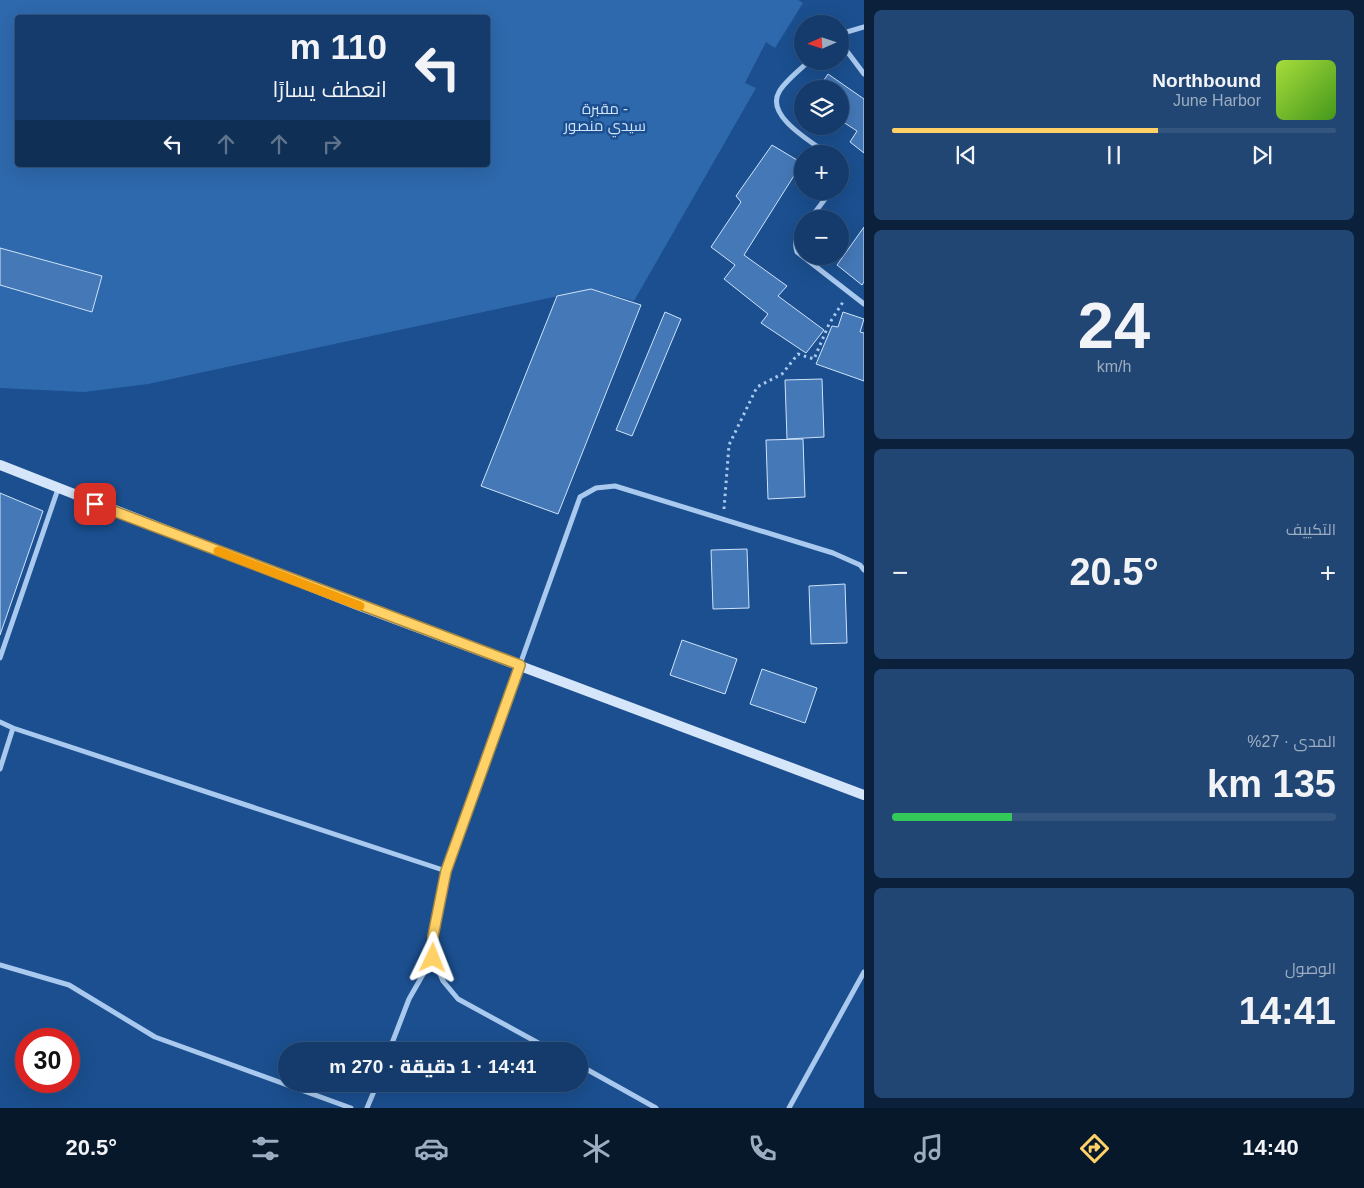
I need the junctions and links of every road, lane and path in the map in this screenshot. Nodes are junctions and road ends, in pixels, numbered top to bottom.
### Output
1 (864, 27) edge
2 (849, 31) edge
3 (849, 54) edge
4 (800, 70) edge
5 (864, 74) edge
6 (816, 145) edge
7 (813, 265) edge
8 (849, 293) junction
9 (864, 304) edge
10 (0, 465) edge
11 (58, 489) junction
12 (723, 520) junction
13 (864, 570) edge
14 (0, 658) edge
15 (520, 665) junction
16 (0, 722) edge
17 (13, 728) junction
18 (0, 769) edge
19 (864, 795) edge
20 (446, 871) junction
21 (433, 958) junction
22 (0, 965) edge
23 (864, 972) edge
24 (392, 1042) edge
25 (538, 1042) edge
26 (588, 1070) edge
27 (374, 1092) edge
28 (351, 1108) edge
29 (367, 1108) edge
30 (656, 1108) edge
31 (788, 1108) edge

1 - 2 street
3 - 5 street
4 - 6 street
7 - 8 street
8 - 9 street
8 - 12 path
10 - 11 main road
11 - 14 street
11 - 15 main road
12 - 13 street
12 - 15 street
15 - 19 main road
15 - 20 street
16 - 17 street
17 - 18 street
17 - 20 street
20 - 21 street
21 - 24 street
21 - 25 street
22 - 28 street
23 - 31 street
26 - 30 street
27 - 29 street

